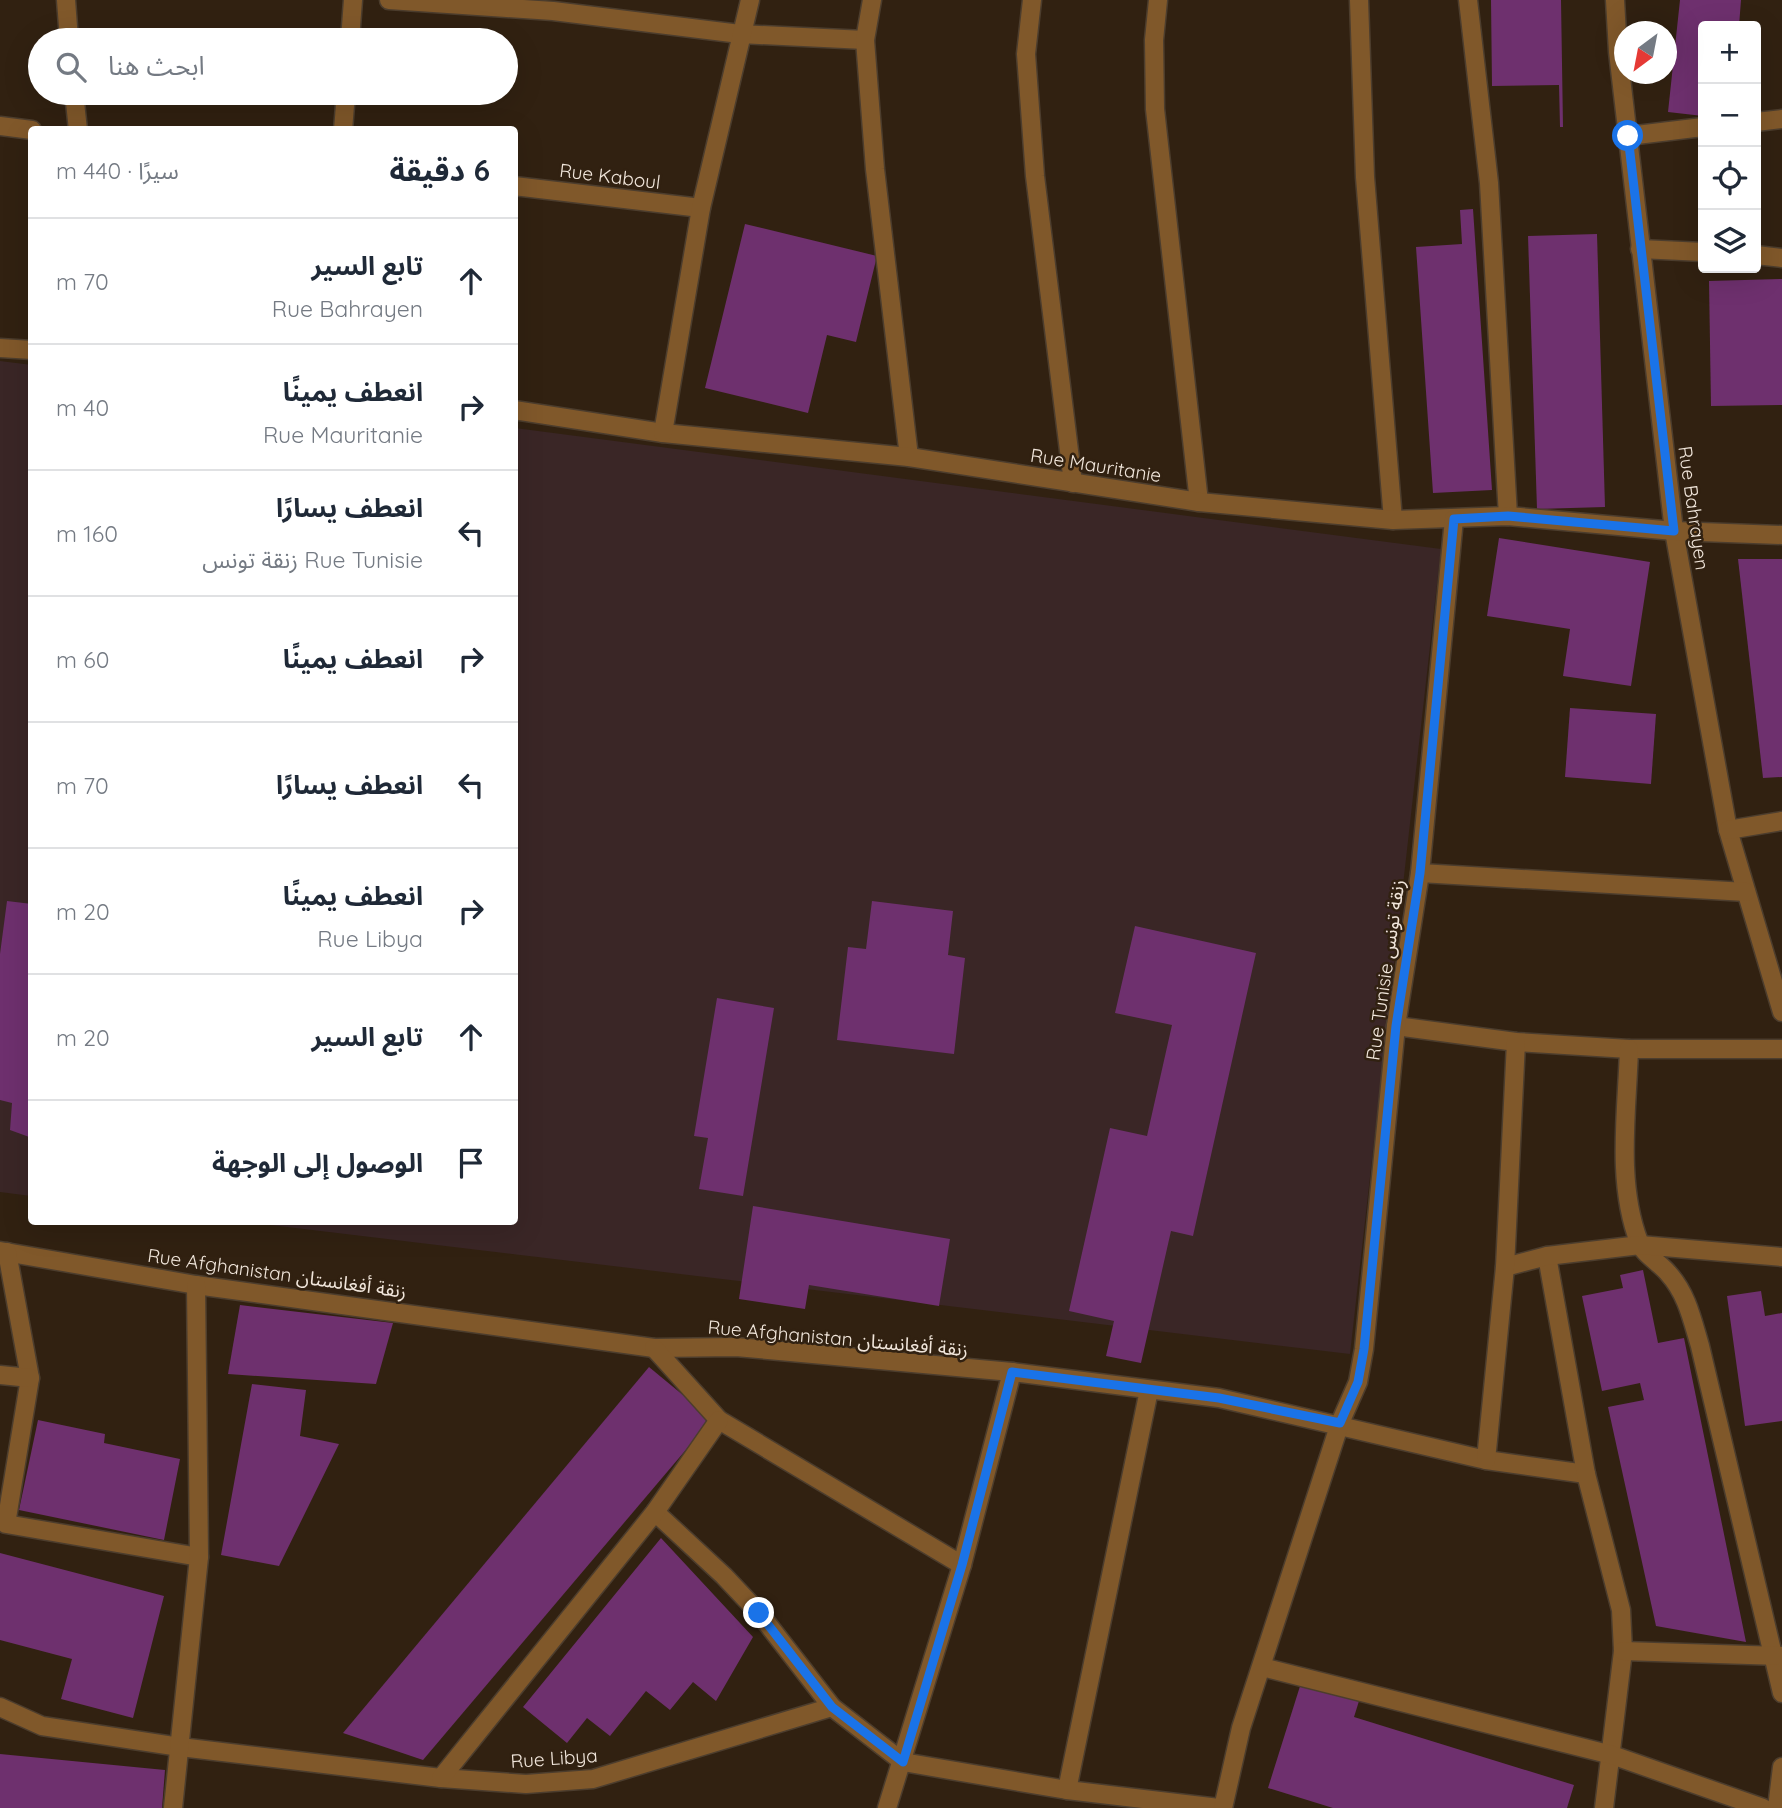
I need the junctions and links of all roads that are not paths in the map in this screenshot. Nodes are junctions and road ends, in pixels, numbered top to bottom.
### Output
1 (66, 0) edge
2 (353, 0) edge
3 (389, 0) edge
4 (750, 0) edge
5 (872, 0) edge
6 (1032, 0) edge
7 (1158, 0) edge
8 (1359, 0) edge
9 (1468, 0) edge
10 (1615, 0) edge
11 (68, 28) edge
12 (351, 28) edge
13 (740, 34) junction
14 (865, 40) junction
15 (75, 105) edge
16 (345, 105) edge
17 (1782, 119) edge
18 (1761, 121) edge
19 (0, 126) edge
20 (78, 126) edge
21 (343, 126) edge
22 (1698, 128) edge
23 (28, 130) edge
24 (1628, 136) junction
25 (518, 186) edge
26 (701, 208) junction
27 (1640, 249) junction
28 (1698, 252) edge
29 (1761, 256) edge
30 (1782, 258) edge
31 (0, 348) edge
32 (28, 351) edge
33 (518, 411) edge
34 (663, 433) junction
35 (909, 457) junction
36 (1073, 482) junction
37 (1199, 502) junction
38 (1508, 516) junction
39 (1454, 519) junction
40 (1393, 520) junction
41 (1674, 531) junction
42 (1782, 535) edge
43 (1782, 821) edge
44 (1728, 830) junction
45 (1420, 873) junction
46 (1746, 892) junction
47 (1782, 1012) edge
48 (1396, 1026) junction
49 (1516, 1042) junction
50 (1629, 1049) junction
51 (1782, 1049) edge
52 (1640, 1245) junction
53 (4, 1251) edge
54 (1546, 1256) junction
55 (1782, 1257) edge
56 (1505, 1267) junction
57 (196, 1284) junction
58 (654, 1348) junction
59 (1012, 1372) junction
60 (0, 1375) edge
61 (30, 1378) junction
62 (1149, 1390) junction
63 (719, 1420) junction
64 (1340, 1423) junction
65 (1486, 1460) junction
66 (1586, 1474) junction
67 (655, 1512) junction
68 (199, 1557) junction
69 (962, 1565) junction
70 (1623, 1651) junction
71 (1778, 1657) edge
72 (1262, 1668) junction
73 (1782, 1693) edge
74 (0, 1707) edge
75 (832, 1707) junction
76 (180, 1748) junction
77 (1612, 1755) junction
78 (903, 1762) junction
79 (1782, 1768) edge
80 (441, 1778) junction
81 (1067, 1790) junction
82 (173, 1808) edge
83 (887, 1808) edge
84 (1221, 1808) edge
85 (1604, 1808) edge
86 (1763, 1808) edge
87 (1777, 1808) edge

1 - 11 street
2 - 12 street
3 - 13 street
4 - 13 street
5 - 14 street
6 - 36 street
7 - 37 street
8 - 40 street
9 - 38 street
10 - 24 street, Rue Bahrayen
13 - 14 street
13 - 26 street
14 - 35 street
15 - 20 street
16 - 21 street
17 - 18 street
19 - 23 street
22 - 24 street
24 - 27 street, Rue Bahrayen
25 - 26 street, Rue Kaboul
26 - 34 street
27 - 28 street
27 - 41 street, Rue Bahrayen
29 - 30 street
31 - 32 street
33 - 34 street, Rue Mauritanie
34 - 35 street, Rue Mauritanie
35 - 36 street, Rue Mauritanie
36 - 37 street, Rue Mauritanie
37 - 40 street, Rue Mauritanie
38 - 39 street, Rue Mauritanie
38 - 41 street, Rue Mauritanie
39 - 40 street, Rue Mauritanie
39 - 45 street, Rue Tunisie زنقة تونس
41 - 42 street, Rue Mauritanie
41 - 44 street, Rue Bahrayen
43 - 44 street
44 - 46 street, Rue Bahrayen
45 - 46 street
45 - 48 street, Rue Tunisie زنقة تونس
46 - 47 street, Rue Bahrayen
48 - 49 street
48 - 64 street, Rue Tunisie زنقة تونس
49 - 50 street
49 - 56 street
50 - 51 street
50 - 52 street
52 - 54 street
52 - 55 street
52 - 71 street
53 - 57 street, Rue Afghanistan زنقة أفغانستان
53 - 61 street
54 - 56 street
54 - 66 street
56 - 65 street
57 - 58 street, Rue Afghanistan زنقة أفغانستان
57 - 68 street
58 - 59 street, Rue Afghanistan زنقة أفغانستان
58 - 63 street
59 - 62 street, Rue Afghanistan زنقة أفغانستان
59 - 69 street
60 - 61 street
61 - 68 street
62 - 64 street, Rue Afghanistan زنقة أفغانستان
62 - 81 street
63 - 67 street
63 - 69 street
64 - 65 street, Rue Afghanistan زنقة أفغانستان
64 - 72 street, Rue Tunisie زنقة تونس
65 - 66 street, Rue Afghanistan زنقة أفغانستان
66 - 70 street
67 - 75 street
67 - 80 street
68 - 76 street
69 - 78 street
70 - 71 street
70 - 77 street
71 - 73 street
72 - 77 street
72 - 84 street, Rue Tunisie زنقة تونس
74 - 76 street, Rue Libya
75 - 78 street
75 - 80 street, Rue Libya
76 - 80 street, Rue Libya
76 - 82 street
77 - 85 street
77 - 86 street
78 - 81 street
78 - 83 street
79 - 87 street
81 - 84 street

